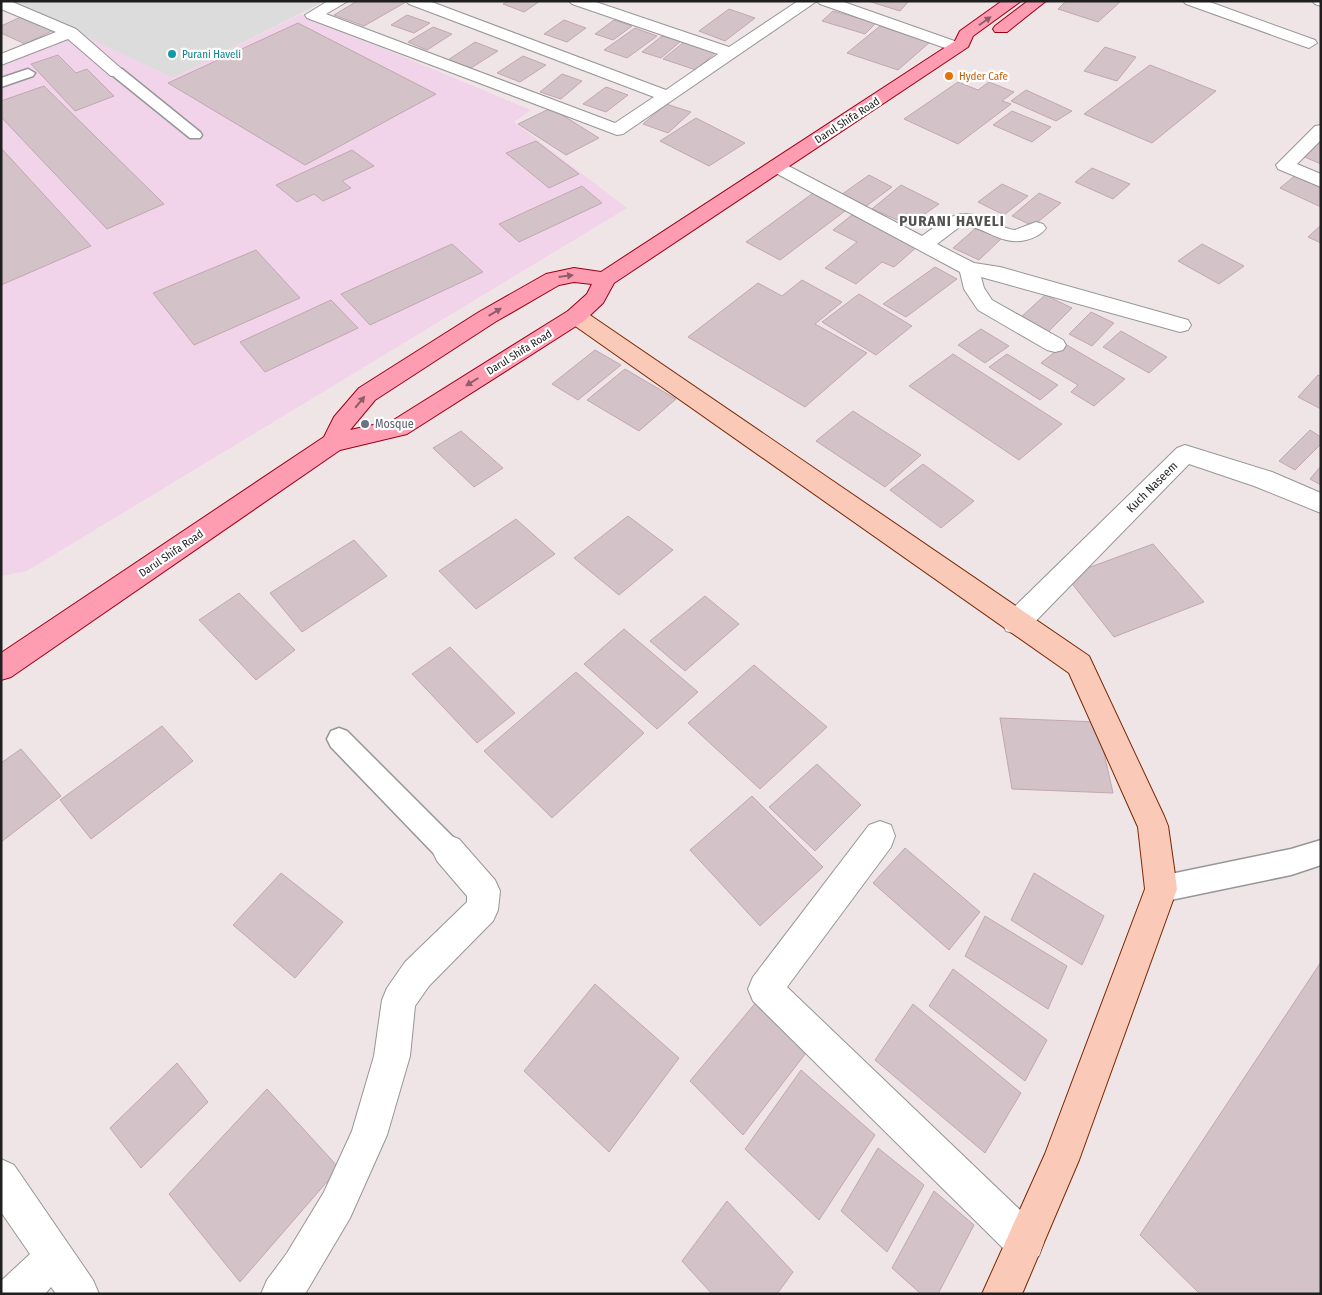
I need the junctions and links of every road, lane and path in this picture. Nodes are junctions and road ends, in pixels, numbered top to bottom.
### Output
1 (340, 1) edge
2 (414, 1) edge
3 (577, 1) edge
4 (809, 1) edge
5 (825, 1) edge
6 (1013, 1) edge
7 (1038, 1) edge
8 (1190, 1) edge
9 (1, 3) edge
10 (70, 32) junction
11 (1309, 43) dead end
12 (959, 45) junction
13 (730, 53) junction
14 (1, 60) edge
15 (118, 72) joint
16 (28, 73) dead end
17 (1, 83) edge
18 (667, 96) junction
19 (1321, 130) edge
20 (195, 135) dead end
21 (777, 166) junction
22 (1321, 181) edge
23 (1036, 228) dead end
24 (922, 245) junction
25 (968, 270) junction
26 (606, 279) junction
27 (576, 316) junction
28 (1180, 325) dead end
29 (1055, 345) dead end
30 (334, 443) junction
31 (1321, 503) edge
32 (1016, 623) junction
33 (1, 668) edge
34 (339, 739) dead end
35 (880, 836) dead end
36 (448, 850) joint
37 (1321, 852) edge
38 (1160, 889) junction
39 (1, 1178) edge
40 (1026, 1242) junction
41 (54, 1258) junction
42 (1006, 1292) edge
43 (16, 1294) edge
44 (78, 1294) edge
45 (281, 1294) edge

1 - 18 street
2 - 18 street
3 - 13 street
4 - 13 street
5 - 12 street
12 -> 6 main road, Darul Shifa Road
7 - 12 main road
8 - 11 street
9 - 10 street
10 - 14 street
10 - 15 street
12 - 21 main road, Darul Shifa Road
13 - 18 street
15 - 20 lane
16 - 17 lane
19 - 22 street
21 - 24 street
21 - 26 main road, Darul Shifa Road
23 - 24 street
24 - 25 street
25 - 28 street
25 - 29 street
26 - 27 main road, Darul Shifa Road
30 -> 26 main road
27 -> 30 main road, Darul Shifa Road
27 - 32 street
30 - 33 main road, Darul Shifa Road
31 - 32 street, Kuch Naseem
32 - 38 street
34 - 36 lane
35 - 40 street
36 - 45 street
37 - 38 lane
38 - 40 street
39 - 41 street
40 - 42 street
41 - 43 street
41 - 44 street

